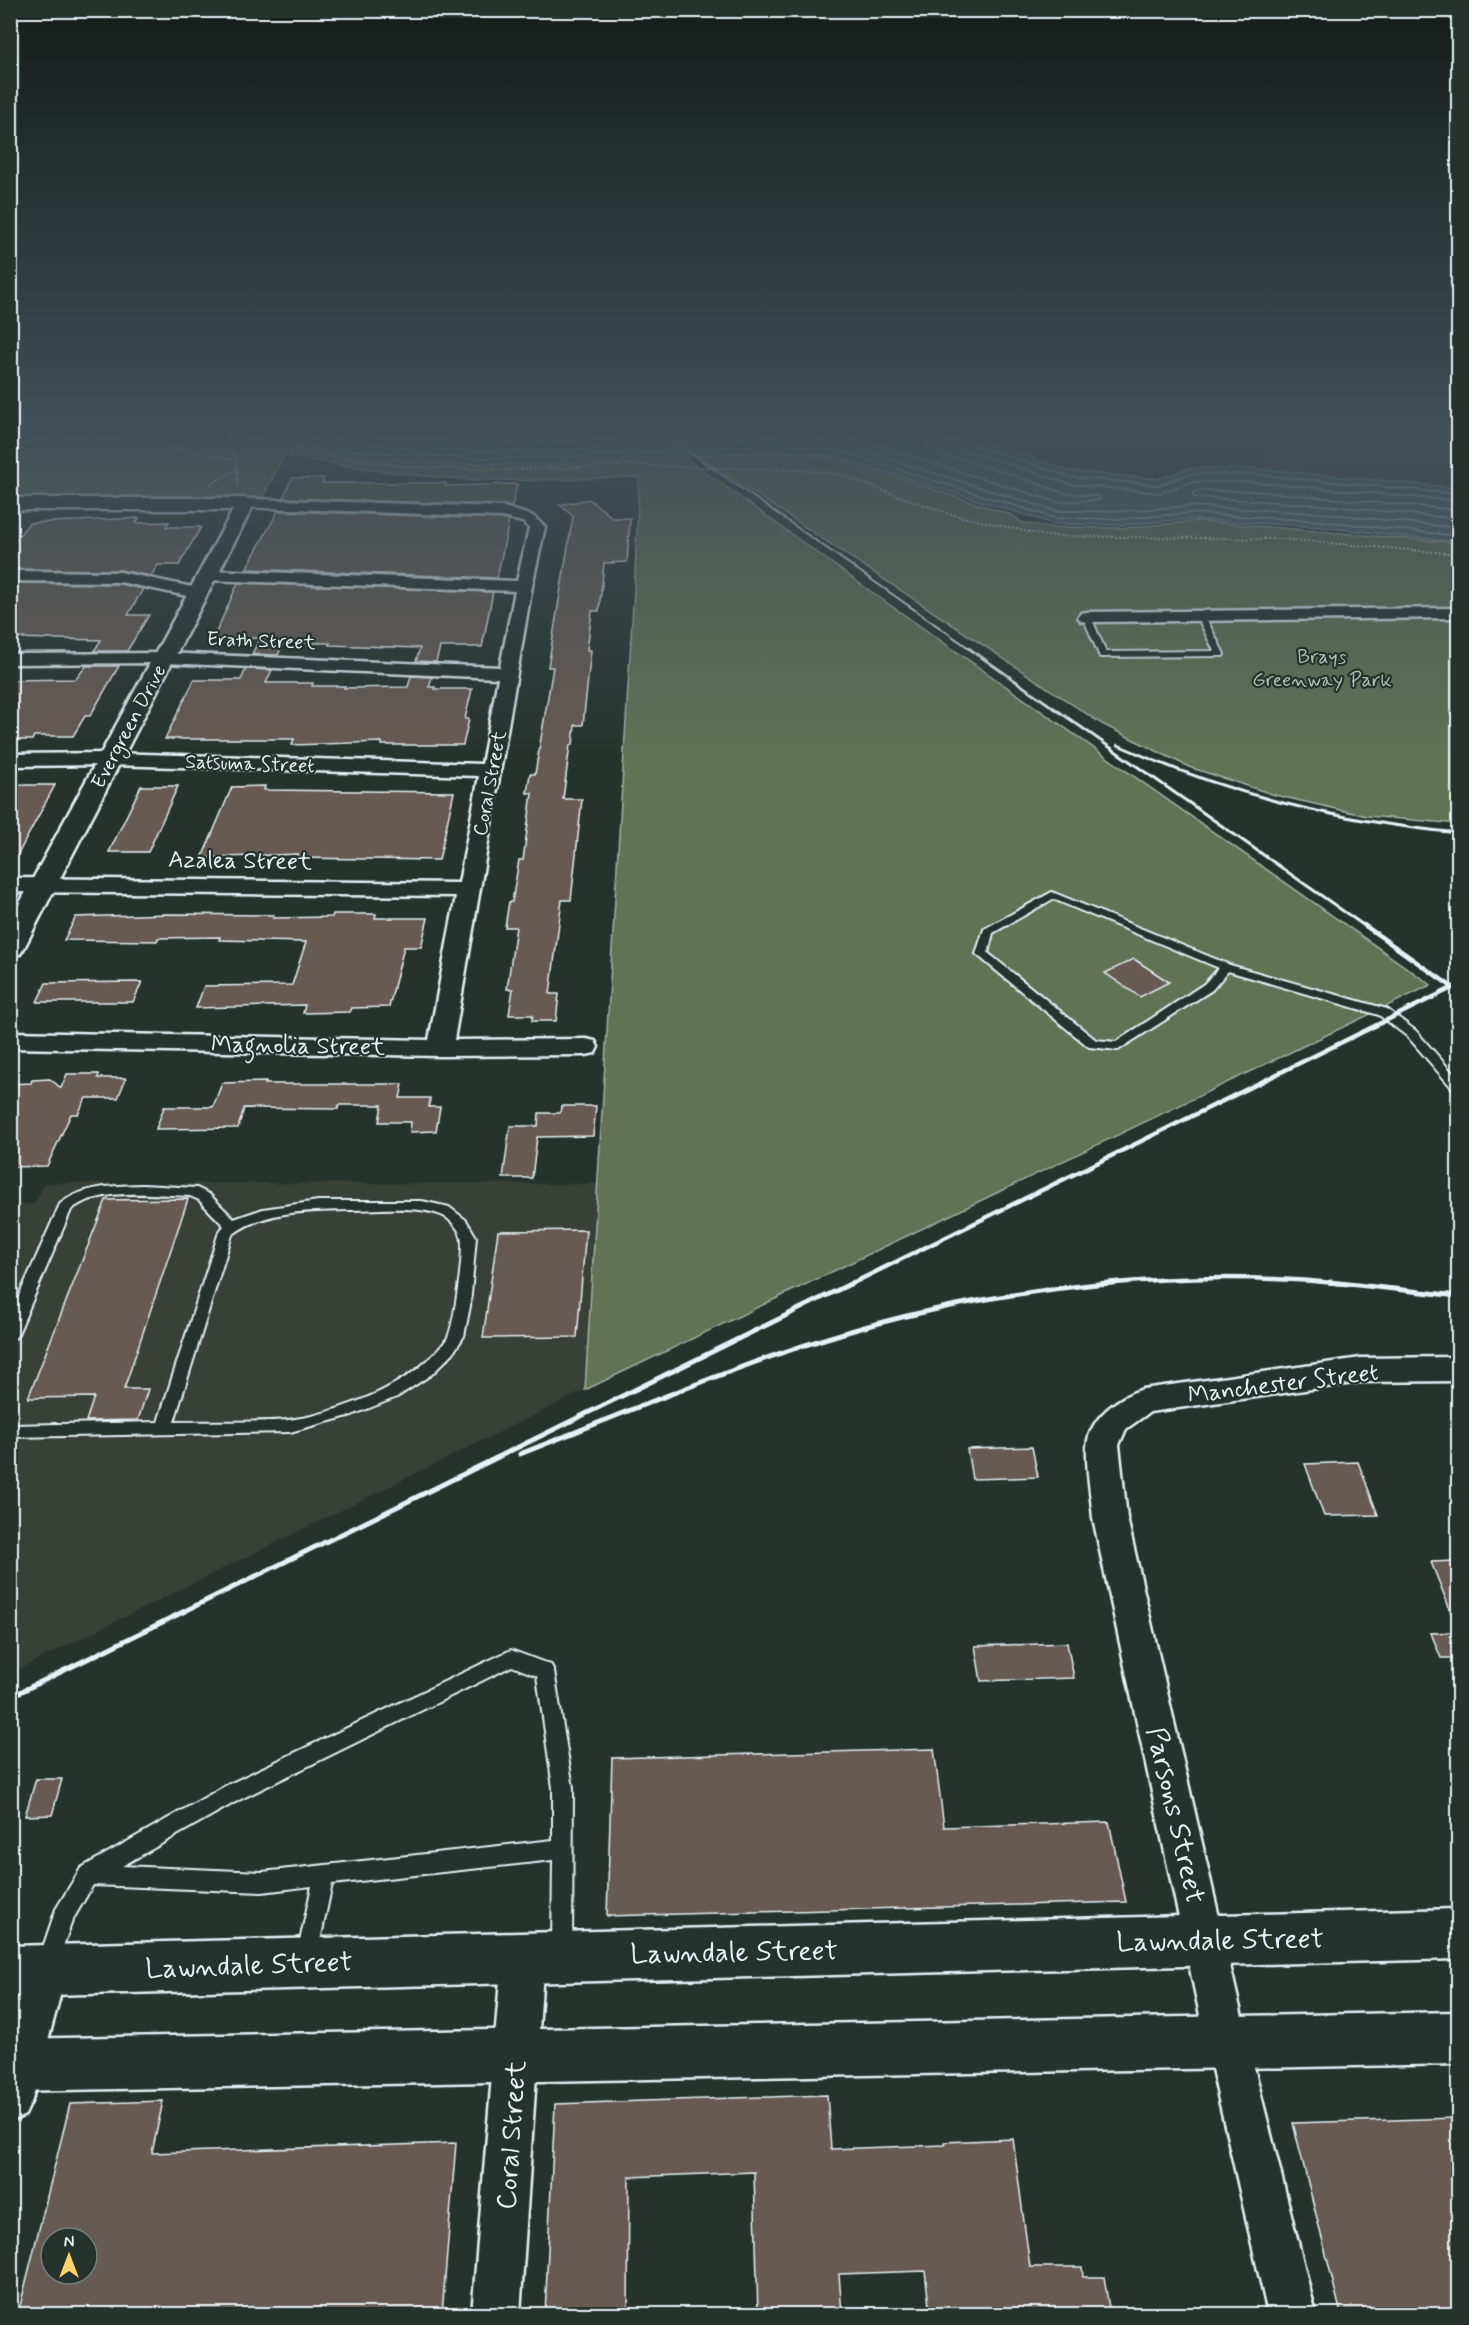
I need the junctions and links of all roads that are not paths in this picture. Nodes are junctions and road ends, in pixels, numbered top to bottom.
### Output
1 (226, 538) edge
2 (534, 538) edge
3 (10, 576) edge
4 (202, 584) junction
5 (525, 586) junction
6 (1458, 613) edge
7 (1201, 616) junction
8 (1087, 617) joint
9 (10, 658) edge
10 (164, 658) junction
11 (510, 673) junction
12 (110, 759) junction
13 (10, 760) edge
14 (490, 770) junction
15 (10, 885) edge
16 (44, 885) junction
17 (469, 890) junction
18 (10, 948) edge
19 (1226, 967) junction
20 (10, 1040) edge
21 (586, 1047) dead end
22 (440, 1048) junction
23 (1458, 1086) edge
24 (232, 1225) junction
25 (10, 1334) edge
26 (1458, 1369) edge
27 (1113, 1421) joint
28 (164, 1428) junction
29 (10, 1431) edge
30 (563, 1849) junction
31 (88, 1875) junction
32 (324, 1875) junction
33 (1458, 1934) edge
34 (1204, 1939) junction
35 (542, 1956) junction
36 (306, 1962) junction
37 (28, 1970) edge
38 (1458, 2038) edge
39 (1227, 2043) junction
40 (516, 2056) junction
41 (14, 2077) edge
42 (496, 2314) edge
43 (1292, 2314) edge

1 - 4 main road, Evergreen Drive
2 - 5 street, Coral Street
3 - 4 street
4 - 5 street
4 - 10 main road, Evergreen Drive
5 - 11 street, Coral Street
6 - 7 street
7 - 8 street
7 - 8 lane
9 - 10 street, Erath Street
10 - 11 street, Erath Street
10 - 12 main road, Evergreen Drive
11 - 14 street, Coral Street
12 - 13 street, Satsuma Street
12 - 14 street, Satsuma Street
12 - 16 main road, Evergreen Drive
14 - 17 street, Coral Street
15 - 16 street, Azalea Street
16 - 17 street, Azalea Street
16 - 18 main road, Evergreen Drive
17 - 22 street, Coral Street
19 - 19 lane
19 - 23 lane
20 - 22 street, Magnolia Street
21 - 22 street, Magnolia Street
24 - 25 lane
24 - 28 lane
24 - 28 lane
26 - 27 street, Manchester Street
27 - 34 street, Parsons Street
28 - 29 lane
30 - 31 lane
30 - 32 lane
30 - 35 lane
31 - 32 lane
31 - 37 lane
32 - 36 lane
33 - 34 main road, Lawndale Street
34 - 35 main road, Lawndale Street
34 - 39 street, Parsons Street
35 - 36 main road, Lawndale Street
35 - 40 street, Coral Street
36 - 37 main road, Lawndale Street
37 - 41 street
38 - 39 main road
39 - 40 main road
39 - 43 street, Parsons Street
40 - 41 main road
40 - 42 street, Coral Street

